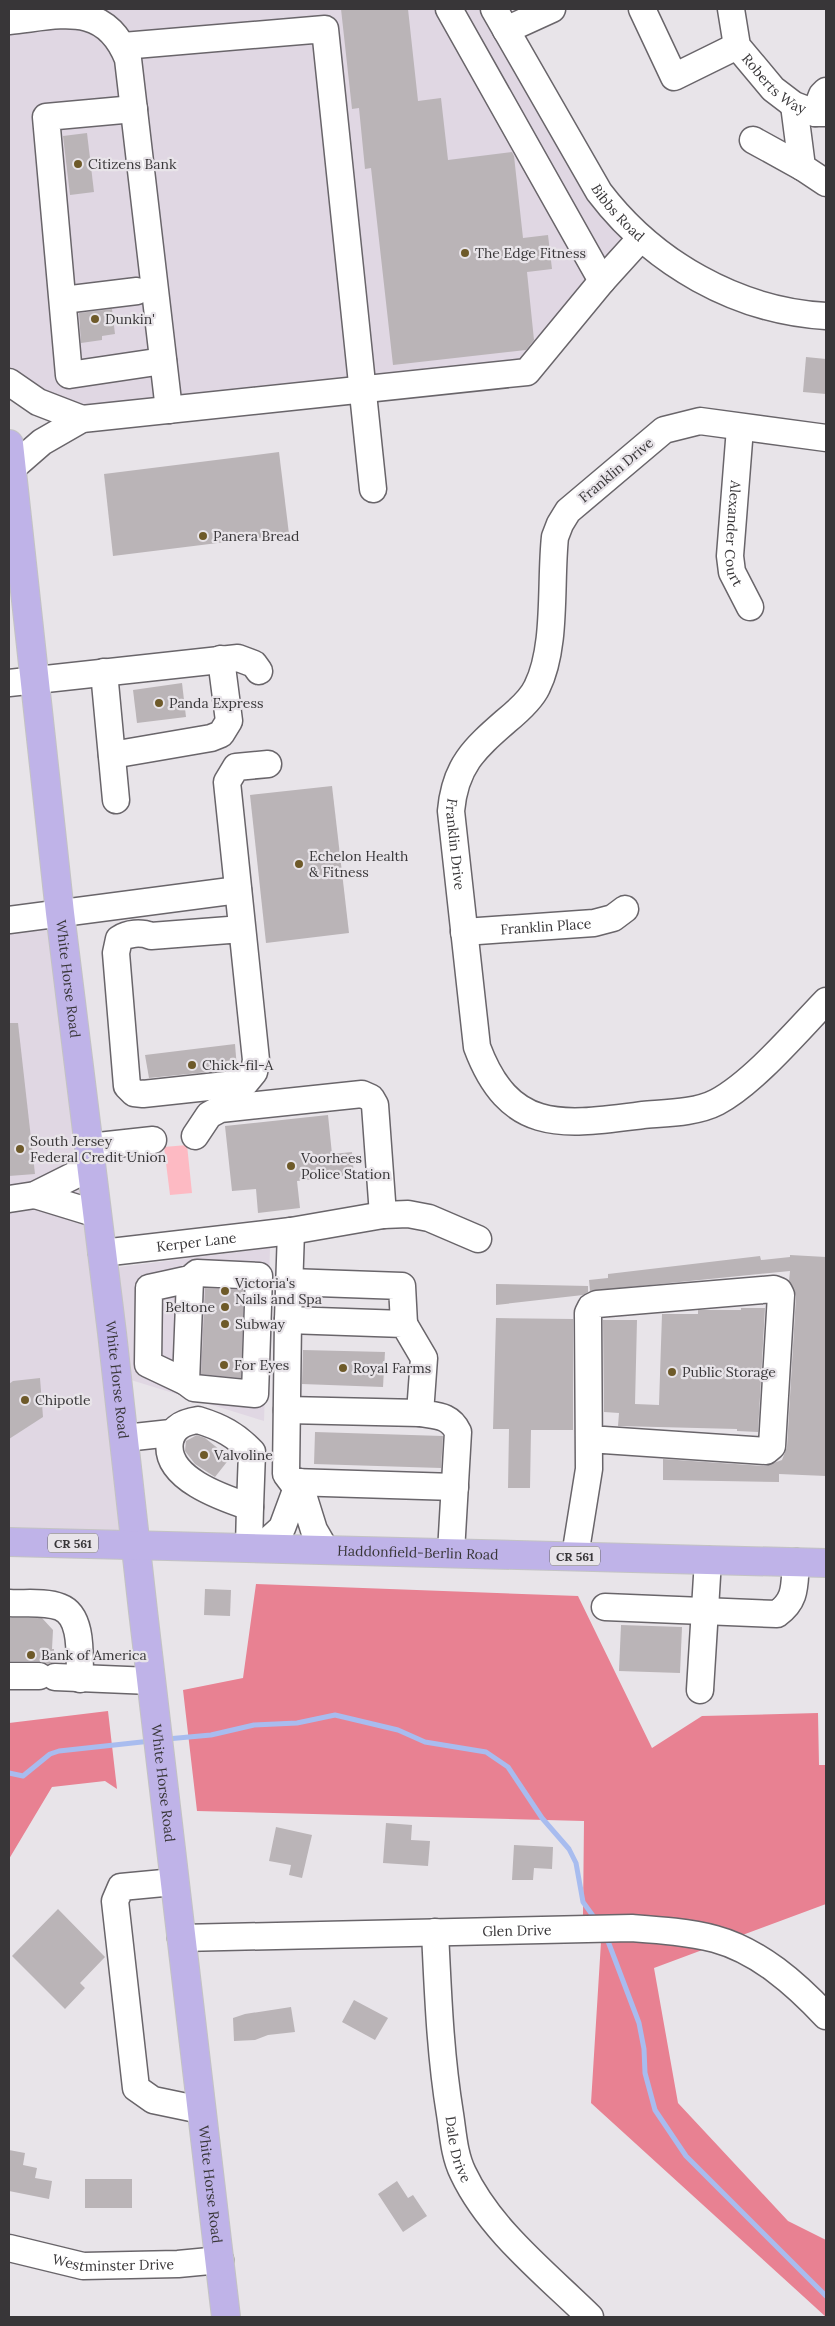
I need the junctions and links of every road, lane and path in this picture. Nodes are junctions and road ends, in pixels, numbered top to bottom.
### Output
1 (449, 9) edge
2 (552, 9) edge
3 (642, 9) edge
4 (730, 9) edge
5 (40, 13) edge
6 (94, 14) edge
7 (500, 19) edge
8 (9, 21) edge
9 (123, 46) junction
10 (737, 46) junction
11 (815, 106) edge
12 (134, 109) junction
13 (753, 140) dead end
14 (802, 167) junction
15 (826, 183) edge
16 (641, 238) junction
17 (135, 265) dead end
18 (602, 281) junction
19 (137, 291) junction
20 (63, 300) junction
21 (826, 316) edge
22 (155, 362) junction
23 (9, 382) edge
24 (363, 390) junction
25 (169, 410) junction
26 (82, 419) junction
27 (740, 428) junction
28 (826, 438) edge
29 (10, 456) edge
30 (373, 489) dead end
31 (750, 607) dead end
32 (221, 660) junction
33 (259, 671) dead end
34 (104, 672) junction
35 (22, 681) edge
36 (112, 755) junction
37 (268, 764) dead end
38 (116, 800) dead end
39 (238, 890) junction
40 (625, 909) dead end
41 (60, 913) junction
42 (9, 920) edge
43 (242, 929) junction
44 (464, 932) junction
45 (826, 1001) edge
46 (195, 1136) dead end
47 (153, 1140) dead end
48 (90, 1157) junction
49 (35, 1195) junction
50 (9, 1199) edge
51 (97, 1214) junction
52 (382, 1215) junction
53 (291, 1231) junction
54 (478, 1239) dead end
55 (102, 1253) junction
56 (190, 1279) junction
57 (289, 1282) junction
58 (288, 1320) junction
59 (404, 1324) junction
60 (148, 1331) junction
61 (112, 1333) junction
62 (186, 1382) junction
63 (287, 1410) junction
64 (420, 1413) junction
65 (171, 1433) junction
66 (125, 1438) junction
67 (589, 1439) junction
68 (298, 1482) junction
69 (455, 1487) junction
70 (250, 1508) junction
71 (9, 1542) edge
72 (136, 1543) junction
73 (255, 1547) junction
74 (324, 1549) junction
75 (451, 1552) junction
76 (575, 1556) junction
77 (708, 1560) junction
78 (796, 1562) junction
79 (826, 1563) edge
80 (9, 1603) edge
81 (605, 1606) dead end
82 (705, 1611) junction
83 (9, 1676) edge
84 (58, 1677) junction
85 (151, 1681) junction
86 (700, 1690) dead end
87 (174, 1882) junction
88 (436, 1932) junction
89 (181, 1938) junction
90 (826, 2016) edge
91 (202, 2110) junction
92 (9, 2248) edge
93 (220, 2260) junction
94 (226, 2317) edge
95 (590, 2317) edge

1 - 18 street
2 - 7 street
3 - 10 street
4 - 10 street, Roberts Way
5 - 6 street
5 - 8 street
6 - 9 street
7 - 16 street, Bibbs Road
9 - 12 street
9 - 24 street
10 - 11 street, Roberts Way
11 - 14 street
12 - 20 street
12 - 22 street
13 - 14 street
14 - 15 street
16 - 18 street
16 - 21 street, Bibbs Road
17 - 19 street
18 - 24 street
19 - 20 street
19 - 22 street
20 - 22 street
22 - 25 street
23 - 26 street
24 - 25 street
24 - 30 street
25 - 26 street
26 - 29 street
27 - 28 street, Franklin Drive
27 - 31 street, Alexander Court
27 - 44 street, Franklin Drive
29 - 35 main road, White Horse Road
32 - 33 street
32 - 34 street
32 - 36 street
34 - 35 street
34 - 36 street
35 - 41 main road, White Horse Road
36 - 38 street
37 - 39 street
39 - 41 street
39 - 43 street
40 - 44 street, Franklin Place
41 - 42 street
41 - 48 main road, White Horse Road
43 - 43 street
44 - 45 street, Franklin Drive
46 - 52 street
47 - 48 street
48 - 49 street
48 - 51 main road, White Horse Road
49 - 50 street
49 - 51 street
51 - 55 main road, White Horse Road
52 - 53 street, Kerper Lane
52 - 54 street, Kerper Lane
53 - 55 street, Kerper Lane
53 - 57 street
55 - 61 main road, White Horse Road
56 - 60 street
56 - 62 street
56 - 62 street
57 - 58 street
57 - 59 street
58 - 59 street
58 - 63 street
59 - 64 street
60 - 61 street
60 - 62 street
61 - 66 main road, White Horse Road
63 - 64 street
63 - 68 street
64 - 69 street
65 - 66 street
65 - 70 street
65 - 70 street
66 - 72 main road, White Horse Road
67 - 67 street
67 - 76 street
68 - 69 street
68 - 73 street
68 - 74 street
69 - 75 street
70 - 73 street
71 - 72 main road, Haddonfield-Berlin Road / CR 561
72 - 73 main road, Haddonfield-Berlin Road / CR 561
72 - 85 main road, White Horse Road
73 - 74 main road, Haddonfield-Berlin Road / CR 561
74 - 75 main road, Haddonfield-Berlin Road / CR 561
75 - 76 main road, Haddonfield-Berlin Road / CR 561
76 - 77 main road, Haddonfield-Berlin Road / CR 561
77 - 78 main road, Haddonfield-Berlin Road / CR 561
77 - 82 street
78 - 79 main road, Haddonfield-Berlin Road / CR 561
78 - 82 street
80 - 84 street
81 - 82 street
82 - 86 street
83 - 84 street
84 - 85 street
85 - 87 main road, White Horse Road
87 - 89 main road, White Horse Road
87 - 91 street
88 - 89 street, Glen Drive
88 - 90 street, Glen Drive
88 - 95 street, Dale Drive
89 - 91 main road, White Horse Road
91 - 93 main road, White Horse Road
92 - 93 street, Westminster Drive
93 - 94 main road, White Horse Road

